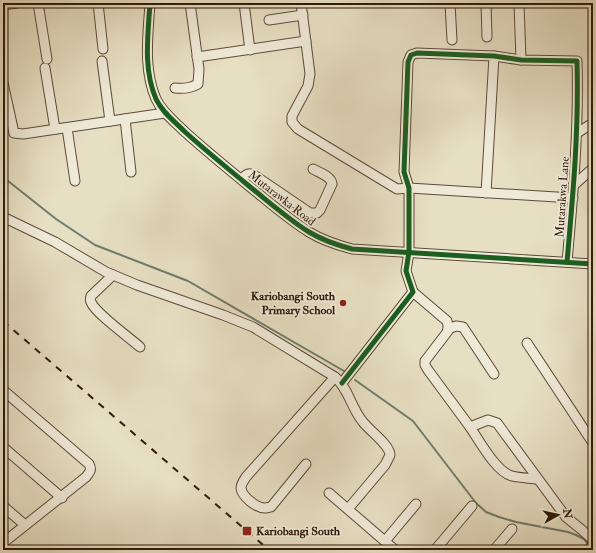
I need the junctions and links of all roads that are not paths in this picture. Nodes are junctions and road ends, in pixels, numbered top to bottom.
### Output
1 (17, 3) edge
2 (38, 3) edge
3 (98, 3) edge
4 (150, 3) edge
5 (190, 3) edge
6 (244, 3) edge
7 (301, 3) edge
8 (450, 3) edge
9 (486, 3) edge
10 (519, 3) edge
11 (3, 5) edge
12 (302, 15) junction
13 (270, 20) dead end
14 (487, 37) dead end
15 (452, 40) dead end
16 (306, 41) junction
17 (103, 49) dead end
18 (250, 50) junction
19 (494, 56) junction
20 (197, 57) junction
21 (47, 59) dead end
22 (521, 60) junction
23 (102, 61) dead end
24 (45, 68) dead end
25 (3, 83) edge
26 (175, 88) dead end
27 (165, 113) junction
28 (125, 119) junction
29 (110, 121) junction
30 (593, 123) edge
31 (67, 128) junction
32 (56, 129) junction
33 (577, 133) junction
34 (593, 168) edge
35 (313, 169) dead end
36 (131, 172) dead end
37 (242, 179) junction
38 (75, 181) dead end
39 (574, 185) junction
40 (409, 188) junction
41 (486, 193) junction
42 (573, 198) junction
43 (3, 216) edge
44 (409, 252) junction
45 (567, 262) junction
46 (593, 264) edge
47 (113, 275) junction
48 (413, 292) junction
49 (448, 329) junction
50 (527, 343) dead end
51 (140, 347) dead end
52 (494, 374) dead end
53 (339, 380) junction
54 (3, 390) edge
55 (470, 427) junction
56 (593, 443) edge
57 (3, 447) edge
58 (306, 464) dead end
59 (537, 479) junction
60 (329, 493) dead end
61 (62, 498) junction
62 (416, 504) dead end
63 (3, 506) edge
64 (472, 506) dead end
65 (348, 509) junction
66 (25, 525) junction
67 (512, 529) dead end
68 (593, 540) edge
69 (385, 541) junction
70 (3, 543) edge
71 (593, 544) edge
72 (395, 550) edge
73 (435, 550) edge
74 (494, 550) edge
75 (589, 550) edge

1 - 11 street
2 - 21 street
3 - 17 street
4 - 27 street, Mutarawka Road
5 - 20 street
6 - 18 street
7 - 12 street
8 - 15 street
9 - 14 street
10 - 22 street
12 - 13 street
12 - 16 street
16 - 18 street
16 - 40 street
18 - 20 street
19 - 22 street
19 - 40 street
19 - 41 street
20 - 26 street
22 - 33 street, Mutarakwa Lane
23 - 29 street
24 - 32 street
25 - 32 street
27 - 28 street
27 - 37 street, Mutarawka Road
28 - 29 street
28 - 36 street
29 - 31 street
30 - 33 street
31 - 32 street
31 - 38 street
33 - 39 street, Mutarakwa Lane
34 - 39 street
35 - 37 street
37 - 44 street, Mutarawka Road
39 - 42 street, Mutarakwa Lane
40 - 41 street
40 - 44 street
41 - 42 street
42 - 45 street, Mutarakwa Lane
43 - 47 street
44 - 45 street, Mutarawka Road
44 - 48 street
45 - 46 street, Mutarawka Road
47 - 51 street
47 - 53 street
48 - 49 street
48 - 53 street
49 - 52 street
49 - 55 street
50 - 56 street
53 - 58 street
53 - 65 street
54 - 61 street
55 - 59 street
55 - 59 street
57 - 61 street
59 - 68 street
60 - 65 street
61 - 66 street
62 - 69 street
63 - 66 street
64 - 73 street
65 - 69 street
66 - 70 street
67 - 74 street
69 - 72 street
71 - 75 street

